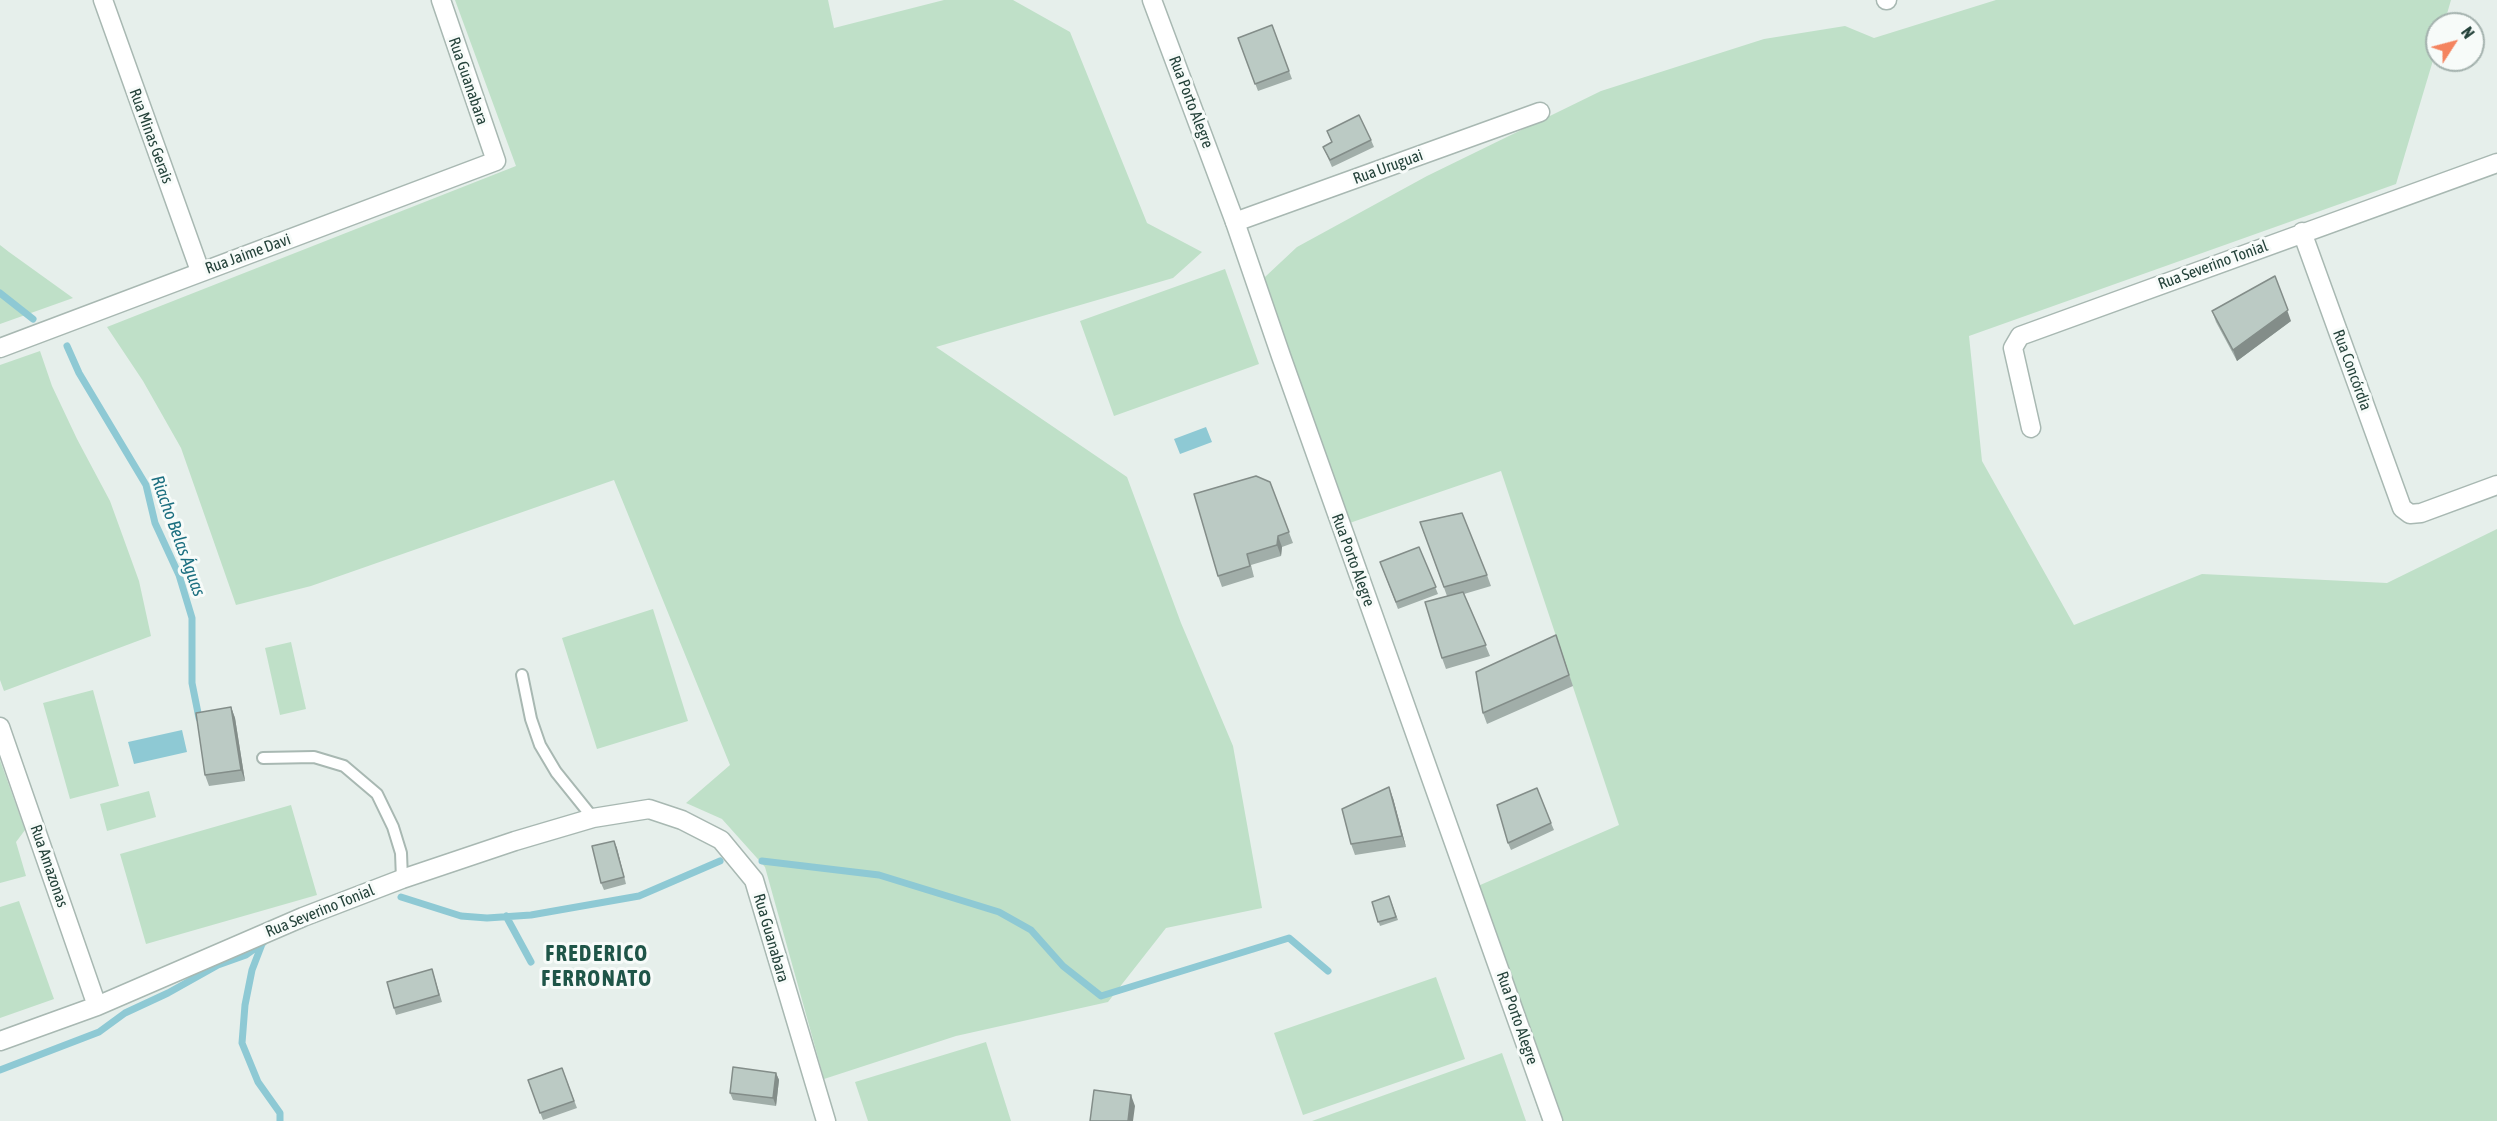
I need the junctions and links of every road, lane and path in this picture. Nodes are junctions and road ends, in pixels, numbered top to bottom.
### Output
1 (103, 0) edge
2 (441, 0) edge
3 (1152, 0) edge
4 (1540, 112) dead end
5 (496, 161) joint
6 (2497, 163) edge
7 (1235, 222) junction
8 (2302, 232) junction
9 (200, 271) junction
10 (0, 348) edge
11 (2031, 428) dead end
12 (2497, 485) edge
13 (522, 675) dead end
14 (0, 727) edge
15 (263, 758) dead end
16 (649, 809) joint
17 (593, 818) junction
18 (402, 879) junction
19 (97, 1006) junction
20 (0, 1041) edge
21 (826, 1121) edge
22 (1553, 1121) edge

1 - 9 street, Rua Minas Gerais
2 - 5 street, Rua Guanabara
3 - 7 street, Rua Porto Alegre
4 - 7 street, Rua Uruguai
5 - 9 street, Rua Jaime Davi
6 - 8 street, Rua Severino Tonial
7 - 22 street, Rua Porto Alegre
8 - 11 street, Rua Severino Tonial
8 - 12 street, Rua Concórdia
9 - 10 street, Rua Jaime Davi
13 - 17 lane
14 - 19 street, Rua Amazonas
15 - 18 lane
16 - 17 street, Rua Severino Tonial
16 - 21 street, Rua Guanabara
17 - 18 street, Rua Severino Tonial
18 - 19 street, Rua Severino Tonial
19 - 20 street, Rua Severino Tonial

